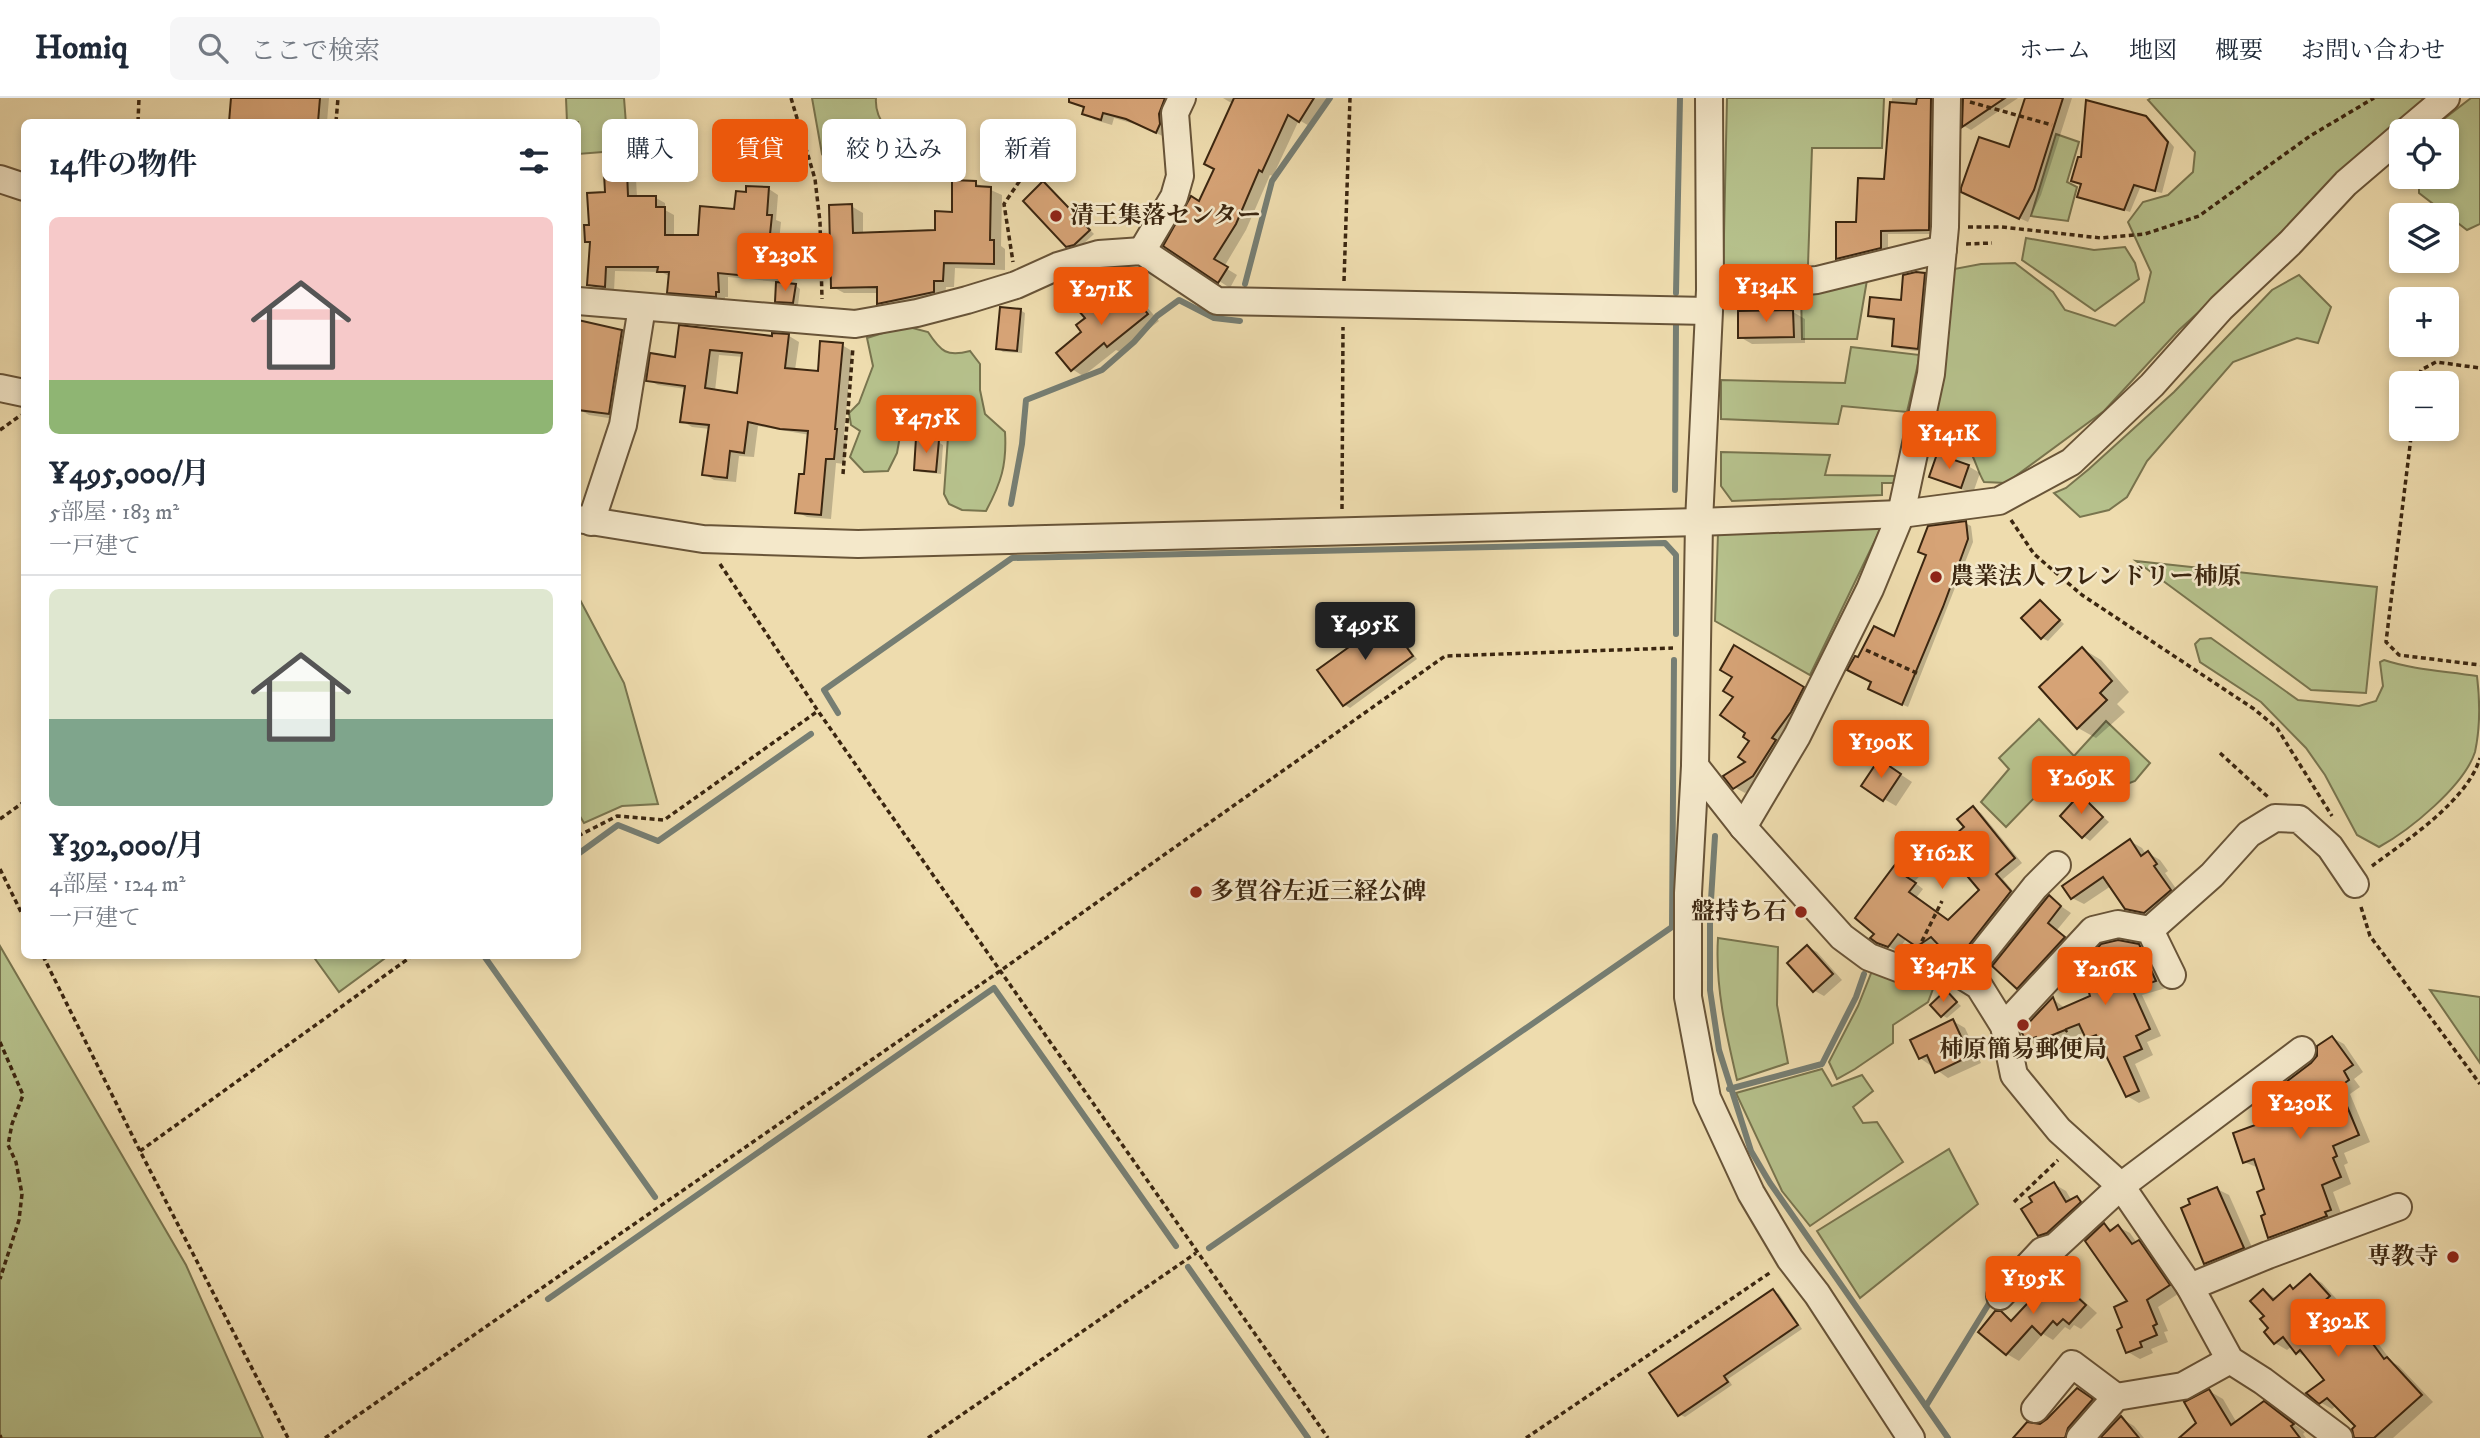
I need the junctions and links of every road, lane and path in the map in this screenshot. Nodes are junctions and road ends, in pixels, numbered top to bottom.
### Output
1 (139, 98) edge
2 (338, 98) edge
3 (791, 98) edge
4 (1182, 98) edge
5 (1350, 98) edge
6 (1709, 98) edge
7 (2374, 98) edge
8 (2446, 98) edge
9 (1958, 100) edge
10 (138, 119) edge
11 (336, 119) edge
12 (2421, 119) edge
13 (2052, 125) dead end
14 (2389, 146) edge
15 (0, 179) edge
16 (1019, 182) edge
17 (21, 186) edge
18 (1944, 238) junction
19 (1142, 251) junction
20 (1016, 285) junction
21 (581, 301) edge
22 (1709, 301) junction
23 (1343, 302) junction
24 (642, 307) junction
25 (823, 322) junction
26 (855, 324) junction
27 (2480, 368) edge
28 (2421, 371) edge
29 (0, 388) edge
30 (21, 392) edge
31 (21, 415) edge
32 (0, 430) edge
33 (2411, 441) edge
34 (843, 474) dead end
35 (1999, 502) junction
36 (1901, 514) junction
37 (584, 521) edge
38 (1699, 522) junction
39 (1342, 531) junction
40 (703, 539) junction
41 (1845, 640) junction
42 (1696, 647) junction
43 (2480, 665) edge
44 (1919, 674) dead end
45 (818, 711) junction
46 (2220, 753) dead end
47 (2480, 758) edge
48 (1695, 766) junction
49 (21, 804) edge
50 (2275, 818) junction
51 (0, 819) edge
52 (2337, 822) dead end
53 (1743, 827) junction
54 (581, 833) edge
55 (2057, 865) dead end
56 (0, 869) edge
57 (2361, 877) junction
58 (1942, 901) dead end
59 (21, 912) edge
60 (2150, 930) junction
61 (44, 959) edge
62 (408, 959) edge
63 (1000, 971) junction
64 (1906, 971) junction
65 (2172, 975) dead end
66 (1964, 976) junction
67 (2004, 1026) junction
68 (0, 1042) edge
69 (2302, 1049) dead end
70 (2480, 1084) edge
71 (2075, 1144) junction
72 (140, 1152) junction
73 (2121, 1186) junction
74 (2014, 1202) dead end
75 (2398, 1207) dead end
76 (1196, 1253) junction
77 (1790, 1259) junction
78 (0, 1279) edge
79 (2190, 1287) junction
80 (2000, 1296) dead end
81 (2230, 1360) junction
82 (2116, 1397) junction
83 (2035, 1409) dead end
84 (288, 1438) edge
85 (325, 1438) edge
86 (928, 1438) edge
87 (1328, 1438) edge
88 (1526, 1438) edge
89 (1911, 1438) edge
90 (2080, 1438) edge
91 (2339, 1438) edge

1 - 10 path
2 - 11 path
3 - 25 path
4 - 19 street
5 - 23 path
6 - 22 street
7 - 18 path
8 - 12 street
9 - 13 path
9 - 18 street
14 - 35 street
15 - 17 street
16 - 20 path
18 - 22 street
18 - 36 street
19 - 20 street
19 - 23 street
20 - 26 street
21 - 24 street
22 - 23 street
22 - 38 street
23 - 39 path
24 - 25 street
24 - 37 street
25 - 26 street
26 - 34 path
27 - 28 path
29 - 30 street
31 - 32 path
33 - 43 path
35 - 36 street
35 - 52 path
36 - 38 street
36 - 41 street
37 - 40 street
38 - 39 street
38 - 42 street
39 - 40 street
40 - 45 path
41 - 44 path
41 - 53 street
42 - 48 street
42 - 63 path
45 - 54 path
45 - 63 path
46 - 50 path
47 - 57 path
48 - 53 street
48 - 77 street
49 - 51 path
50 - 57 street
50 - 60 street
53 - 64 street
55 - 66 street
56 - 59 path
57 - 70 path
58 - 64 path
60 - 65 street
60 - 67 street
61 - 72 path
62 - 72 path
63 - 76 path
63 - 85 path
64 - 66 street
66 - 67 street
67 - 71 street
68 - 78 path
69 - 73 street
71 - 73 street
71 - 74 path
72 - 84 path
73 - 79 street
73 - 80 street
75 - 79 street
76 - 86 path
76 - 87 path
77 - 88 path
77 - 89 street
79 - 81 street
81 - 82 street
81 - 91 street
82 - 83 street
82 - 90 street

